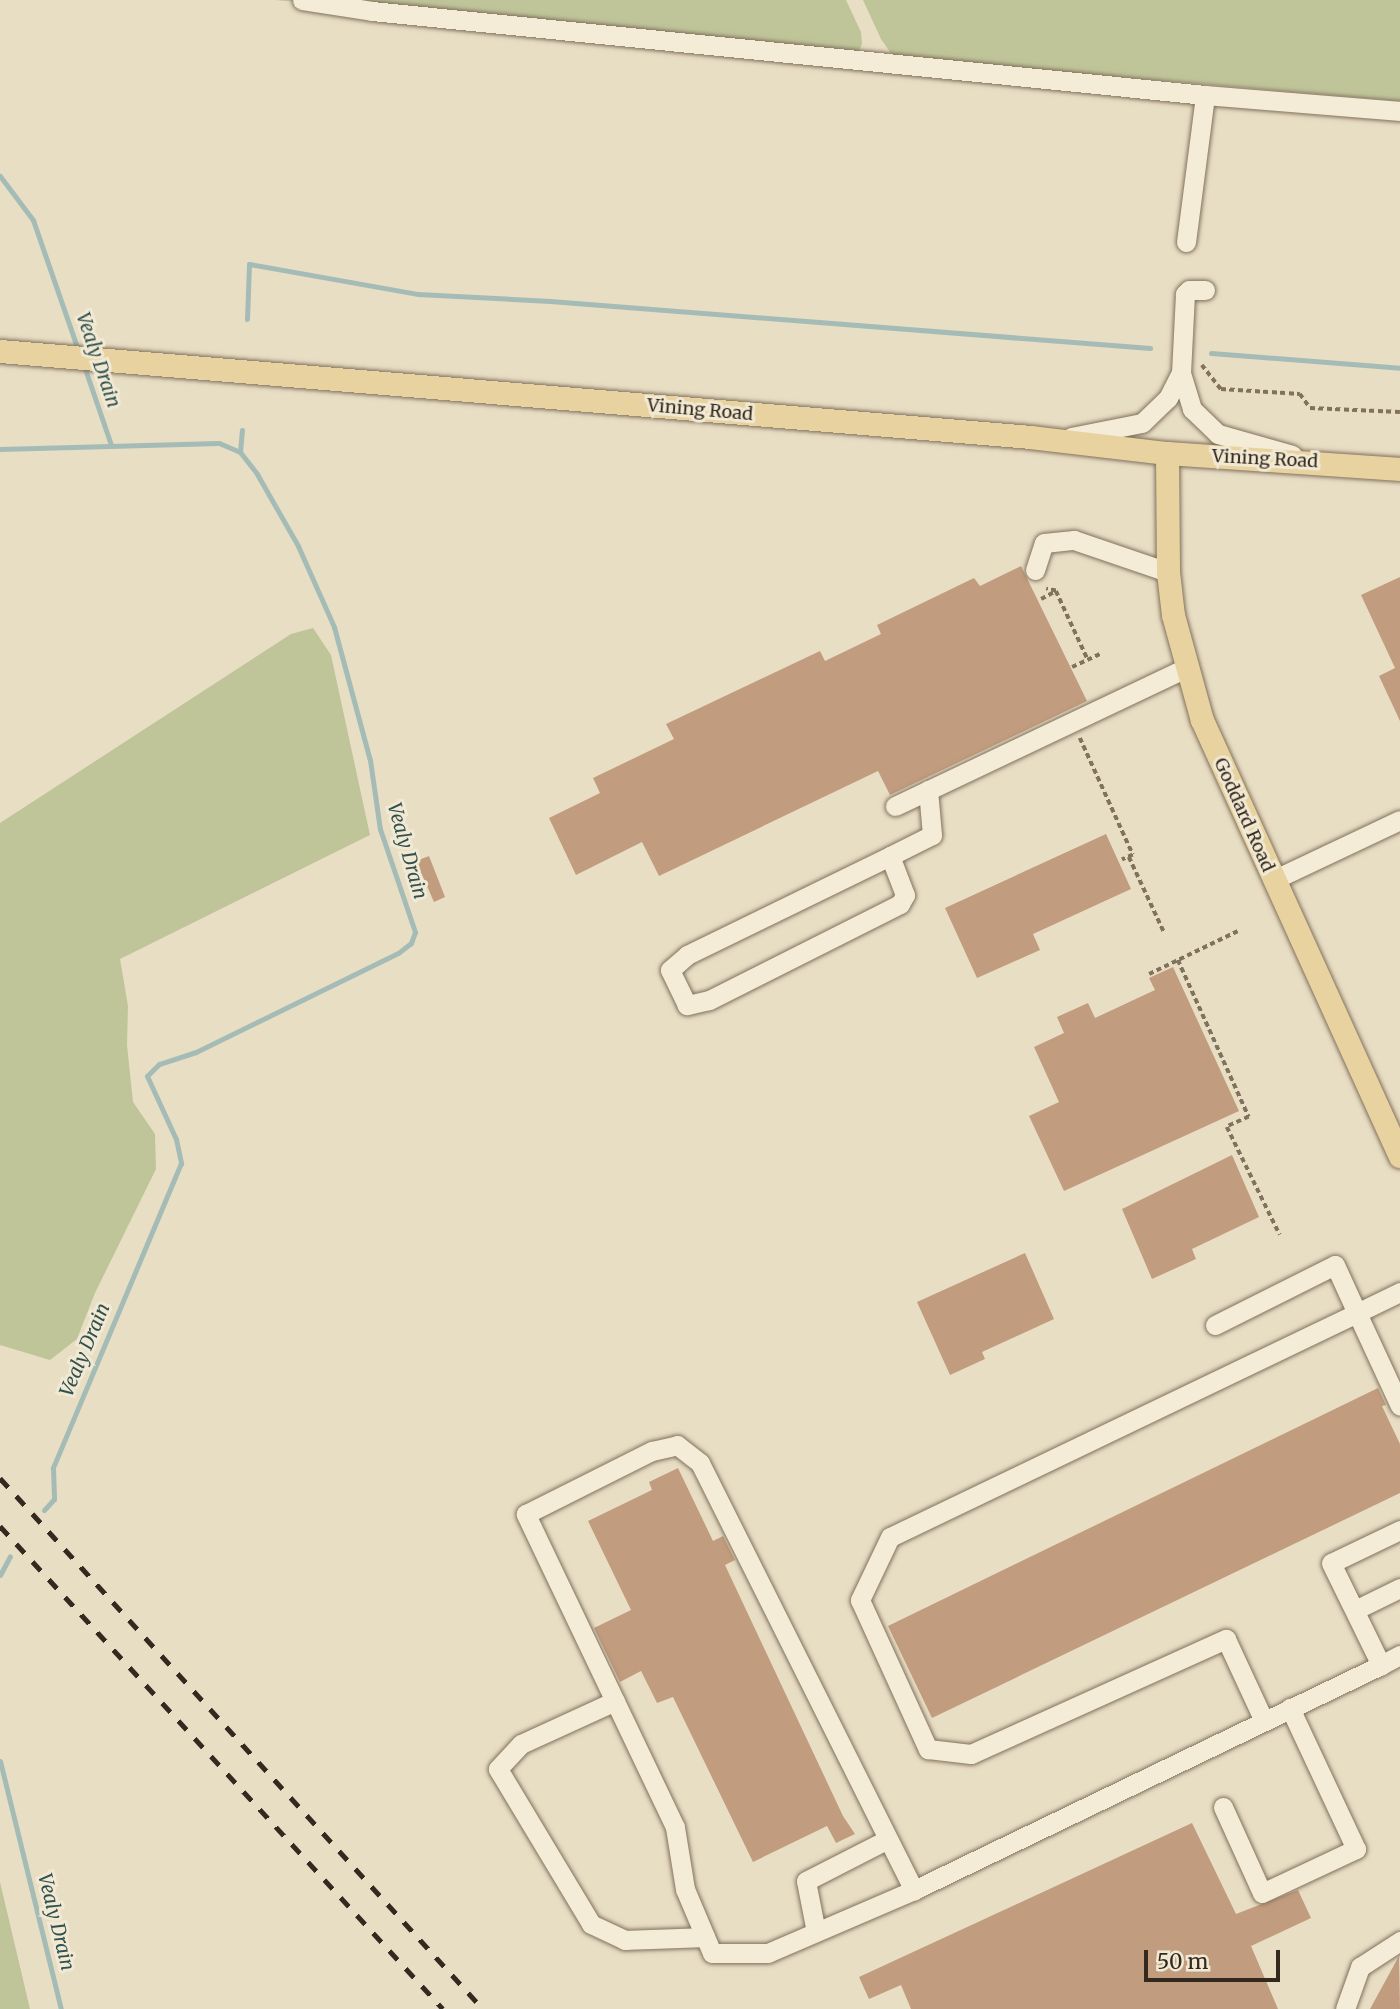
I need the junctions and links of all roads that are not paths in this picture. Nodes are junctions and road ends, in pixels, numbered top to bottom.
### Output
1 (302, 0) edge
2 (1205, 95) junction
3 (1400, 111) edge
4 (1186, 242) dead end
5 (1205, 290) dead end
6 (0, 351) edge
7 (1181, 373) junction
8 (1056, 440) junction
9 (1167, 453) junction
10 (1314, 461) junction
11 (1400, 469) edge
12 (1035, 570) dead end
13 (1168, 572) junction
14 (1186, 668) junction
15 (928, 790) junction
16 (895, 806) dead end
17 (1400, 820) edge
18 (890, 856) junction
19 (1273, 880) junction
20 (1400, 1156) edge
21 (1400, 1292) edge
22 (1357, 1313) junction
23 (1215, 1325) dead end
24 (1400, 1406) edge
25 (1400, 1530) edge
26 (1400, 1588) edge
27 (1355, 1610) junction
28 (1400, 1655) edge
29 (1381, 1665) junction
30 (615, 1701) junction
31 (1290, 1708) junction
32 (1264, 1721) junction
33 (1223, 1807) dead end
34 (888, 1839) junction
35 (914, 1890) junction
36 (816, 1932) junction
37 (705, 1937) junction
38 (1400, 1941) edge
39 (1345, 2009) edge

1 - 2 street
2 - 3 street
2 - 4 street
5 - 7 street
6 - 8 main road, Vining Road
7 - 8 street
7 - 10 street
8 - 9 main road, Vining Road
9 - 10 main road, Vining Road
9 - 13 main road, Goddard Road
10 - 11 main road, Vining Road
12 - 13 street
13 - 14 main road, Goddard Road
14 - 15 street
14 - 19 main road, Goddard Road
15 - 16 street
15 - 18 street
17 - 19 street
18 - 18 street
19 - 20 main road, Goddard Road
21 - 22 street
22 - 23 street
22 - 24 street
22 - 32 street
25 - 27 street
26 - 27 street
27 - 29 street
28 - 29 street
29 - 31 street
30 - 34 street
30 - 37 street
30 - 37 street
31 - 32 street
31 - 33 street
32 - 35 street
34 - 35 street
34 - 36 street
35 - 36 street
36 - 37 street
38 - 39 street

